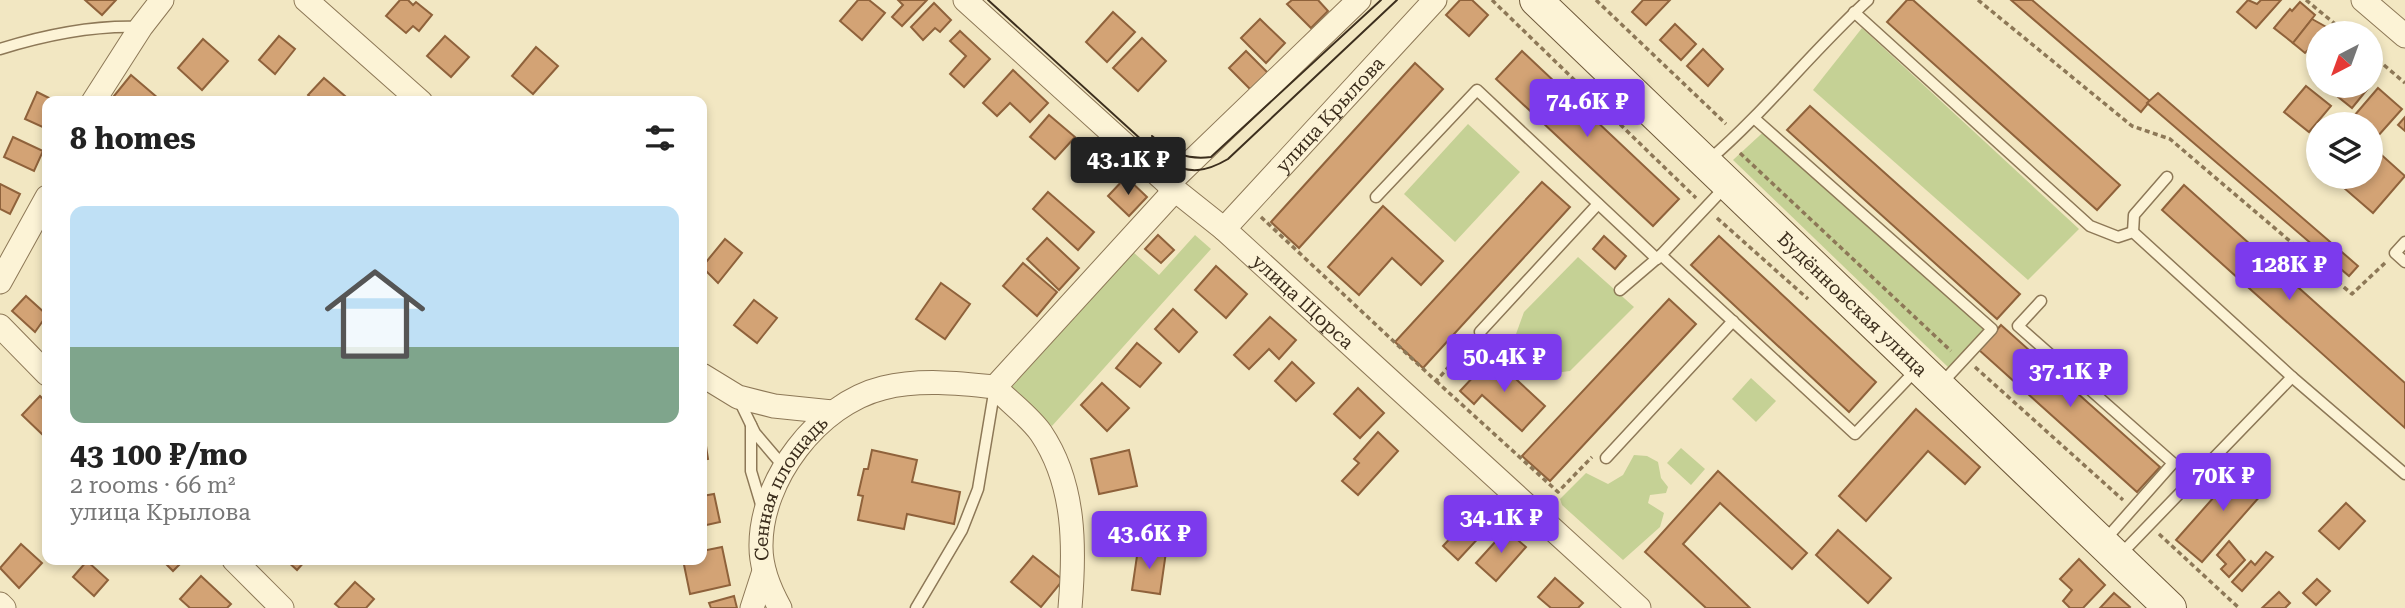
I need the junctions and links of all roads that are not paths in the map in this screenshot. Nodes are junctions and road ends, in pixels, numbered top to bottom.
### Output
1 (162, 0) edge
2 (306, 0) edge
3 (965, 0) edge
4 (1359, 0) edge
5 (1436, 0) edge
6 (1536, 0) edge
7 (1868, 0) edge
8 (2364, 0) edge
9 (1854, 12) junction
10 (141, 27) junction
11 (2405, 36) edge
12 (0, 49) edge
13 (97, 96) edge
14 (415, 96) edge
15 (1755, 118) junction
16 (1718, 172) junction
17 (2167, 177) dead end
18 (1172, 187) junction
19 (1376, 197) dead end
20 (1598, 204) junction
21 (42, 206) edge
22 (1224, 229) junction
23 (2133, 232) junction
24 (2405, 242) edge
25 (1659, 257) junction
26 (2405, 262) edge
27 (0, 282) edge
28 (1620, 290) dead end
29 (2042, 301) dead end
30 (1733, 321) junction
31 (0, 326) edge
32 (1477, 335) road end
33 (42, 369) edge
34 (1930, 376) junction
35 (2292, 377) junction
36 (707, 378) edge
37 (995, 387) junction
38 (738, 397) junction
39 (832, 412) junction
40 (751, 425) junction
41 (1601, 456) road end
42 (786, 468) junction
43 (2405, 474) edge
44 (765, 516) junction
45 (2111, 550) junction
46 (239, 565) edge
47 (764, 570) junction
48 (0, 604) edge
49 (4, 608) edge
50 (282, 608) edge
51 (752, 608) edge
52 (780, 608) edge
53 (916, 608) edge
54 (1070, 608) edge
55 (1639, 608) edge
56 (2170, 608) edge

1 - 10 street
2 - 14 street
3 - 18 street, улица Щорса
4 - 18 street
5 - 22 street, улица Крылова
6 - 16 street, Будённовская улица
7 - 9 lane
8 - 11 street
9 - 15 lane
9 - 23 lane
10 - 12 lane
10 - 13 street
15 - 16 lane
15 - 34 lane
16 - 25 lane
16 - 34 street, Будённовская улица
17 - 23 lane
18 - 22 street, улица Щорса
18 - 37 street
19 - 20 lane
20 - 25 lane
20 - 32 lane
21 - 27 street
22 - 55 street, улица Щорса
23 - 35 lane
24 - 26 lane
25 - 28 lane
25 - 30 lane
29 - 45 lane
30 - 34 lane
30 - 41 lane
31 - 33 street
34 - 45 street, Будённовская улица
35 - 43 lane
35 - 45 lane
36 - 38 street, Сенная площадь
37 - 39 street, Сенная площадь
37 - 53 lane
37 - 54 street
38 - 39 street, Сенная площадь
38 - 40 lane
39 - 42 street, Сенная площадь
40 - 42 lane
40 - 44 lane
42 - 44 street, Сенная площадь
44 - 47 street, Сенная площадь
45 - 56 street, Будённовская улица
46 - 50 street
47 - 51 street
47 - 52 street, Сенная площадь
48 - 49 street

